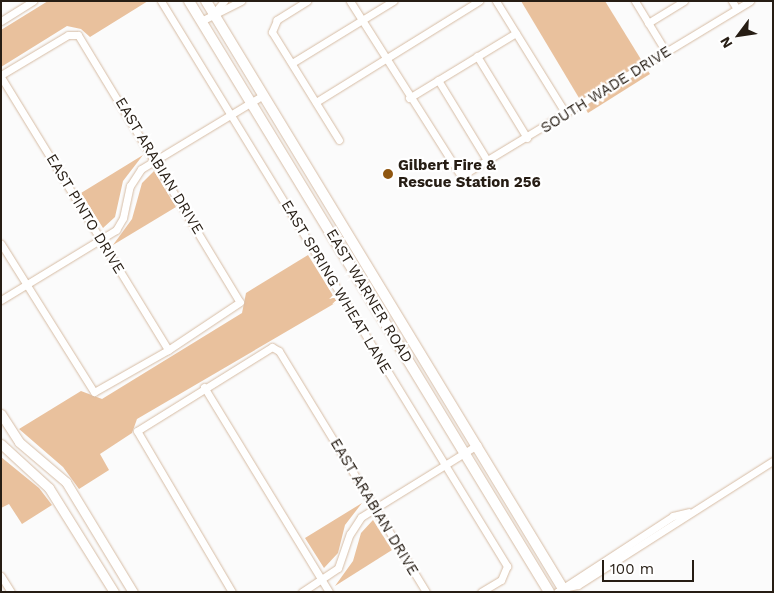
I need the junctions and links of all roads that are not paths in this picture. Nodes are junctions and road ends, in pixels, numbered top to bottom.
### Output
1 (33, 1) edge
2 (161, 1) edge
3 (189, 1) edge
4 (206, 1) edge
5 (224, 1) edge
6 (241, 1) edge
7 (307, 1) edge
8 (350, 1) edge
9 (393, 1) edge
10 (479, 1) edge
11 (496, 1) edge
12 (635, 1) edge
13 (684, 1) edge
14 (732, 1) edge
15 (750, 1) edge
16 (737, 9) junction
17 (214, 13) junction
18 (362, 20) junction
19 (1, 21) edge
20 (201, 21) junction
21 (648, 23) junction
22 (516, 33) junction
23 (666, 52) junction
24 (477, 56) junction
25 (386, 59) junction
26 (292, 63) junction
27 (1, 76) edge
28 (438, 80) junction
29 (263, 96) junction
30 (409, 98) junction
31 (316, 102) junction
32 (251, 103) junction
33 (231, 114) junction
34 (566, 114) junction
35 (527, 138) junction
36 (339, 140) dead end
37 (155, 160) junction
38 (488, 162) junction
39 (101, 240) junction
40 (1, 244) edge
41 (358, 248) junction
42 (344, 256) junction
43 (26, 285) junction
44 (1, 300) edge
45 (168, 350) junction
46 (204, 387) junction
47 (1, 414) edge
48 (1, 444) edge
49 (476, 445) junction
50 (464, 453) junction
51 (773, 461) edge
52 (445, 465) junction
53 (374, 509) junction
54 (1, 576) edge
55 (321, 580) junction
56 (562, 591) edge
57 (11, 592) edge
58 (114, 592) edge
59 (134, 592) edge
60 (232, 592) edge
61 (302, 592) edge
62 (329, 592) edge
63 (426, 592) edge
64 (481, 592) edge
65 (549, 592) edge

1 - 19 street
2 - 33 street, EAST SPRING WHEAT LANE
3 - 20 main road, EAST WARNER ROAD
4 - 17 main road, EAST WARNER ROAD
5 - 17 street
6 - 17 street
7 - 26 street
8 - 18 street
9 - 18 street
10 - 25 street
11 - 22 street
12 - 21 street
13 - 21 street
14 - 16 street
15 - 16 street, SOUTH WADE DRIVE
16 - 23 street, SOUTH WADE DRIVE
17 - 20 street
17 - 29 main road, EAST WARNER ROAD
18 - 25 street
18 - 26 street
20 - 32 main road, EAST WARNER ROAD
21 - 23 street
22 - 24 street
22 - 34 street
23 - 34 street, SOUTH WADE DRIVE
24 - 28 street
24 - 35 street
25 - 30 street
25 - 31 street
26 - 31 street
27 - 37 street, EAST ARABIAN DRIVE
27 - 39 street, EAST PINTO DRIVE
28 - 30 street
28 - 38 street
29 - 32 street
29 - 41 main road, EAST WARNER ROAD
30 - 38 street, SOUTH WADE DRIVE
31 - 36 street
32 - 33 street
32 - 42 main road, EAST WARNER ROAD
33 - 37 street
33 - 52 street, EAST SPRING WHEAT LANE
34 - 35 street, SOUTH WADE DRIVE
35 - 38 street, SOUTH WADE DRIVE
37 - 39 street
37 - 45 street, EAST ARABIAN DRIVE
39 - 43 street
39 - 45 street, EAST PINTO DRIVE
40 - 43 street
41 - 42 main road
41 - 49 main road, EAST WARNER ROAD
42 - 50 main road, EAST WARNER ROAD
43 - 44 street
43 - 45 street
46 - 53 street, EAST ARABIAN DRIVE
46 - 55 street
46 - 60 street
47 - 59 street
48 - 58 street
49 - 50 street
49 - 56 main road, EAST WARNER ROAD
50 - 52 street
50 - 65 main road, EAST WARNER ROAD
51 - 56 street
52 - 53 street
52 - 64 street, EAST SPRING WHEAT LANE
53 - 55 street
53 - 63 street, EAST ARABIAN DRIVE
54 - 57 street
55 - 61 street
55 - 62 street

